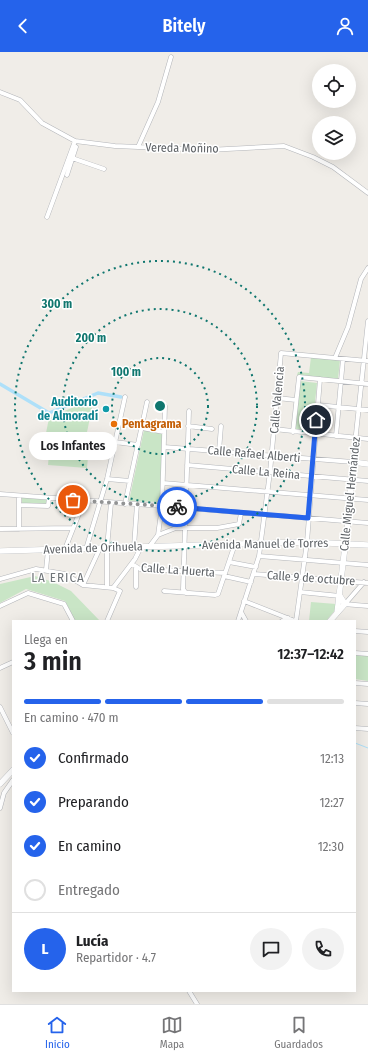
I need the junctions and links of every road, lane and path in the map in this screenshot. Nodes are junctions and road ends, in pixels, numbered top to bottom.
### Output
1 (171, 57) dead end
2 (0, 92) edge
3 (76, 142) junction
4 (138, 147) junction
5 (72, 158) junction
6 (104, 169) dead end
7 (67, 175) dead end
8 (368, 193) edge
9 (47, 217) dead end
10 (368, 268) edge
11 (368, 321) edge
12 (367, 336) edge
13 (335, 358) junction
14 (342, 358) junction
15 (366, 361) edge
16 (320, 379) junction
17 (341, 381) junction
18 (361, 384) junction
19 (368, 384) edge
20 (125, 397) dead end
21 (277, 398) junction
22 (296, 400) junction
23 (147, 402) dead end
24 (318, 405) junction
25 (165, 406) dead end
26 (338, 407) junction
27 (359, 409) junction
28 (368, 410) edge
29 (189, 411) dead end
30 (188, 426) junction
31 (221, 426) dead end
32 (142, 428) junction
33 (274, 429) junction
34 (212, 430) dead end
35 (164, 432) junction
36 (293, 432) junction
37 (315, 434) junction
38 (336, 436) junction
39 (356, 438) junction
40 (368, 438) edge
41 (115, 442) junction
42 (138, 445) junction
43 (164, 447) junction
44 (186, 448) junction
45 (219, 451) junction
46 (272, 455) junction
47 (313, 459) junction
48 (353, 462) junction
49 (368, 464) edge
50 (187, 465) junction
51 (270, 472) junction
52 (311, 476) junction
53 (107, 479) junction
54 (351, 480) junction
55 (130, 481) junction
56 (368, 481) edge
57 (163, 482) junction
58 (186, 484) junction
59 (268, 492) junction
60 (0, 494) edge
61 (310, 495) junction
62 (19, 496) junction
63 (49, 498) junction
64 (350, 499) junction
65 (368, 500) edge
66 (84, 501) junction
67 (100, 502) junction
68 (111, 503) junction
69 (125, 504) junction
70 (136, 504) junction
71 (19, 505) junction
72 (162, 506) junction
73 (186, 508) junction
74 (241, 513) junction
75 (265, 514) junction
76 (308, 518) junction
77 (348, 522) junction
78 (368, 523) edge
79 (73, 528) junction
80 (185, 528) junction
81 (0, 529) edge
82 (19, 529) junction
83 (158, 535) junction
84 (307, 542) junction
85 (261, 543) junction
86 (346, 543) junction
87 (235, 544) junction
88 (368, 545) edge
89 (186, 546) junction
90 (138, 547) junction
91 (149, 547) junction
92 (100, 548) junction
93 (107, 548) junction
94 (66, 549) junction
95 (86, 549) junction
96 (48, 550) junction
97 (0, 551) edge
98 (259, 556) junction
99 (303, 560) junction
100 (229, 562) junction
101 (343, 563) junction
102 (134, 565) junction
103 (368, 565) edge
104 (256, 567) junction
105 (46, 570) junction
106 (184, 572) junction
107 (225, 574) junction
108 (254, 574) junction
109 (301, 578) junction
110 (0, 579) edge
111 (342, 580) junction
112 (251, 582) junction
113 (366, 582) edge
114 (83, 585) junction
115 (107, 587) junction
116 (136, 587) dead end
117 (113, 588) junction
118 (164, 591) dead end
119 (300, 592) junction
120 (186, 593) junction
121 (340, 596) junction
122 (244, 601) junction
123 (342, 604) junction
124 (0, 606) edge
125 (368, 606) edge
126 (241, 612) junction
127 (288, 618) junction
128 (72, 620) edge
129 (107, 620) edge
130 (238, 620) edge
131 (245, 620) edge
132 (284, 620) edge
133 (293, 620) edge
134 (296, 620) edge
135 (331, 620) edge
136 (356, 631) edge
137 (368, 632) edge
138 (356, 653) edge
139 (368, 654) edge
140 (12, 662) edge
141 (0, 668) edge
142 (356, 683) edge
143 (368, 684) edge
144 (356, 703) edge
145 (368, 704) edge
146 (0, 707) edge
147 (356, 728) edge
148 (368, 729) edge
149 (12, 731) edge
150 (11, 772) edge
151 (0, 780) edge
152 (12, 781) edge
153 (0, 784) edge
154 (0, 808) edge
155 (190, 992) edge
156 (197, 1004) edge

1 - 4 street
2 - 3 street, Vereda Moñino
3 - 4 street, Vereda Moñino
3 - 5 street
3 - 9 street
4 - 8 street, Vereda Moñino
5 - 6 street
5 - 7 street
10 - 13 street
11 - 12 street, Calle Miguel Hernández
12 - 15 street, Calle Miguel Hernández
13 - 14 street
13 - 21 street, Calle Valencia
14 - 15 street
14 - 17 street
15 - 18 street, Calle Miguel Hernández
16 - 17 street
16 - 22 street
16 - 24 street
17 - 18 street
17 - 26 street
18 - 19 street
18 - 27 street, Calle Miguel Hernández
20 - 41 street
21 - 22 street
21 - 33 street, Calle Valencia
22 - 36 street
23 - 32 street
24 - 26 street
24 - 37 street
25 - 35 street
26 - 27 street
26 - 38 street
27 - 28 street
27 - 39 street, Calle Miguel Hernández
29 - 30 street
30 - 34 street
30 - 44 street
31 - 45 street
32 - 35 street
32 - 42 street
33 - 36 street
33 - 46 street, Calle Valencia
35 - 43 street
36 - 37 street
37 - 38 street
37 - 47 street
38 - 39 street
39 - 40 street
39 - 48 street, Calle Miguel Hernández
41 - 42 street
41 - 53 street
42 - 55 street
43 - 44 street, Calle Rafael Alberti
43 - 57 street
44 - 45 street, Calle Rafael Alberti
44 - 50 street
45 - 46 street, Calle Rafael Alberti
46 - 47 street, Calle Rafael Alberti
46 - 51 street, Calle Valencia
47 - 48 street, Calle Rafael Alberti
47 - 52 street
48 - 49 main road, Calle Rafael Alberti
48 - 54 main road, Calle Miguel Hernández
50 - 51 street, Calle La Reina
50 - 58 street
51 - 52 street, Calle La Reina
51 - 59 street, Calle Valencia
52 - 54 street, Calle La Reina
52 - 61 street
53 - 55 street
53 - 67 street
54 - 56 street, Calle La Reina
54 - 64 main road, Calle Miguel Hernández
55 - 69 street
57 - 58 street
57 - 72 street
58 - 59 street
58 - 73 street
59 - 61 street
59 - 75 street, Calle Valencia
60 - 62 street
61 - 64 street
61 - 76 street
62 - 63 street
62 - 71 street
63 - 66 street
63 - 71 street
64 - 65 street
64 - 77 main road, Calle Miguel Hernández
66 - 67 street
66 - 79 street
67 - 68 street
67 - 95 street
68 - 69 street
68 - 93 street
69 - 70 street
70 - 72 street
70 - 90 street
71 - 82 street
72 - 73 street
72 - 83 street
73 - 74 street
73 - 80 street
74 - 75 street
74 - 80 street
75 - 76 street
75 - 85 street, Calle Valencia
76 - 77 street
76 - 84 street
77 - 78 street
77 - 86 main road, Calle Miguel Hernández
79 - 82 street
79 - 94 street
80 - 83 street
80 - 89 street
81 - 82 street
83 - 91 street
84 - 85 main road, Avenida Manuel de Torres
84 - 86 main road, Avenida Manuel de Torres
84 - 99 street
85 - 87 main road, Avenida Manuel de Torres
85 - 98 street, Calle Valencia
86 - 88 main road, Avenida Manuel de Torres
86 - 101 main road, Calle Miguel Hernández
87 - 89 main road, Avenida Manuel de Torres
87 - 100 street
89 - 91 main road, Avenida de Orihuela
89 - 106 street
90 - 91 main road, Avenida de Orihuela
90 - 93 main road, Avenida de Orihuela
90 - 102 street
92 - 93 main road, Avenida de Orihuela
92 - 95 main road, Avenida de Orihuela
92 - 114 street
93 - 115 street
94 - 95 main road, Avenida de Orihuela
94 - 96 main road, Avenida de Orihuela
96 - 97 main road, Avenida de Orihuela
96 - 105 street
98 - 99 street
98 - 104 street, Calle Valencia
99 - 101 street
99 - 109 street
100 - 104 street
100 - 107 street
101 - 103 street
101 - 111 main road, Calle Miguel Hernández
102 - 106 street, Calle La Huerta
102 - 116 street
102 - 117 street
104 - 108 street, Calle Valencia
105 - 110 street
105 - 114 street
106 - 107 street, Calle La Huerta
106 - 120 street
107 - 112 street, Calle La Huerta
107 - 120 street
108 - 109 street, Calle 9 de octubre
108 - 112 street, Calle Valencia
109 - 111 street, Calle 9 de octubre
109 - 119 street
111 - 113 street, Calle 9 de octubre
111 - 121 main road, Calle Miguel Hernández
112 - 122 street, Calle Valencia
113 - 123 street
114 - 115 street
115 - 117 street
117 - 129 street
118 - 120 street
119 - 121 street
119 - 134 street
121 - 123 main road
122 - 126 street, Calle Valencia
122 - 127 street
123 - 125 street
123 - 135 main road
124 - 128 street
126 - 130 street, Calle Valencia
126 - 131 street
127 - 132 street
127 - 133 street
136 - 137 street
138 - 139 street
140 - 141 street
142 - 143 street
144 - 145 street
146 - 149 street
147 - 148 street
150 - 151 main road
150 - 153 main road
152 - 154 street
155 - 156 street

